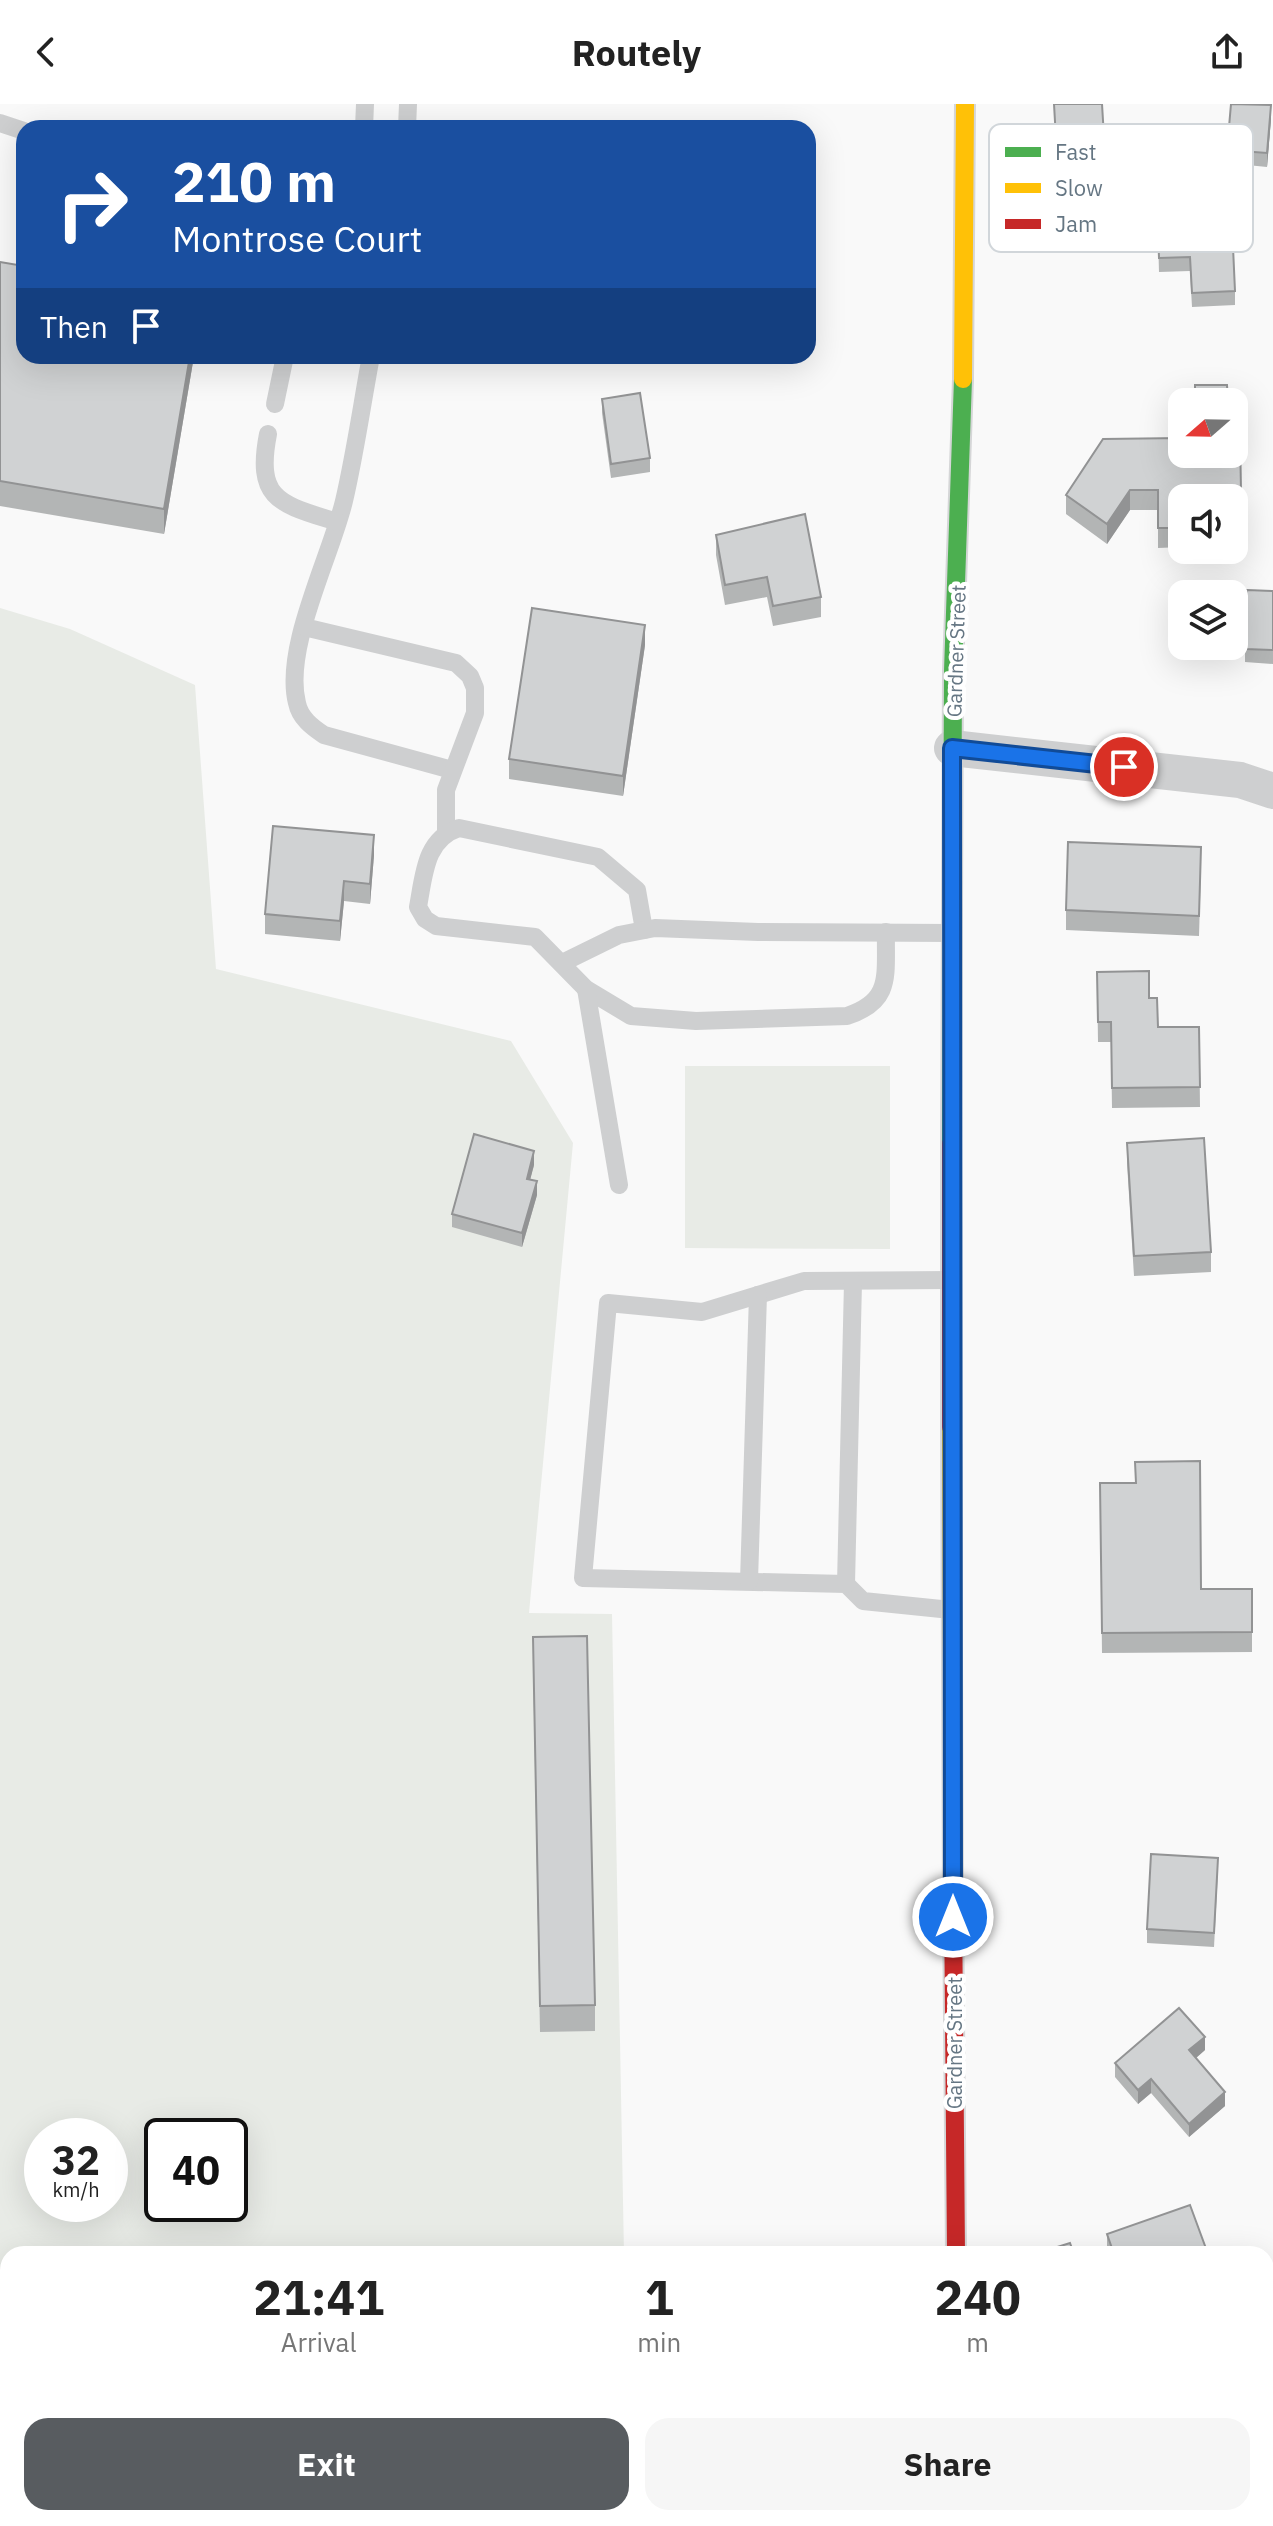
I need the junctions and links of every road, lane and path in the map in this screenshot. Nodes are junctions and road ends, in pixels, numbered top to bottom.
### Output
1 (965, 104) edge
2 (283, 364) edge
3 (369, 364) edge
4 (275, 404) dead end
5 (268, 434) dead end
6 (337, 522) junction
7 (304, 627) junction
8 (952, 748) junction
9 (452, 770) junction
10 (1273, 791) edge
11 (446, 832) junction
12 (644, 930) junction
13 (886, 932) junction
14 (954, 932) junction
15 (562, 963) junction
16 (586, 989) junction
17 (619, 1185) dead end
18 (951, 1280) junction
19 (853, 1282) junction
20 (758, 1295) junction
21 (749, 1581) junction
22 (846, 1584) junction
23 (951, 1610) junction
24 (956, 2246) edge

1 - 8 street, Gardner Street
2 - 4 lane
3 - 6 lane
5 - 6 lane
6 - 7 lane
7 - 9 lane
7 - 9 lane
8 - 10 street
8 - 14 street, Gardner Street
9 - 11 lane
11 - 12 lane
11 - 15 lane
12 - 13 lane
12 - 15 lane
13 - 14 lane
13 - 16 lane
14 - 18 street, Gardner Street
15 - 16 lane
16 - 17 lane
18 - 19 lane
18 - 23 street, Gardner Street
19 - 20 lane
19 - 22 lane
20 - 21 lane
20 - 21 lane
21 - 22 lane
22 - 23 lane
23 - 24 street, Gardner Street

